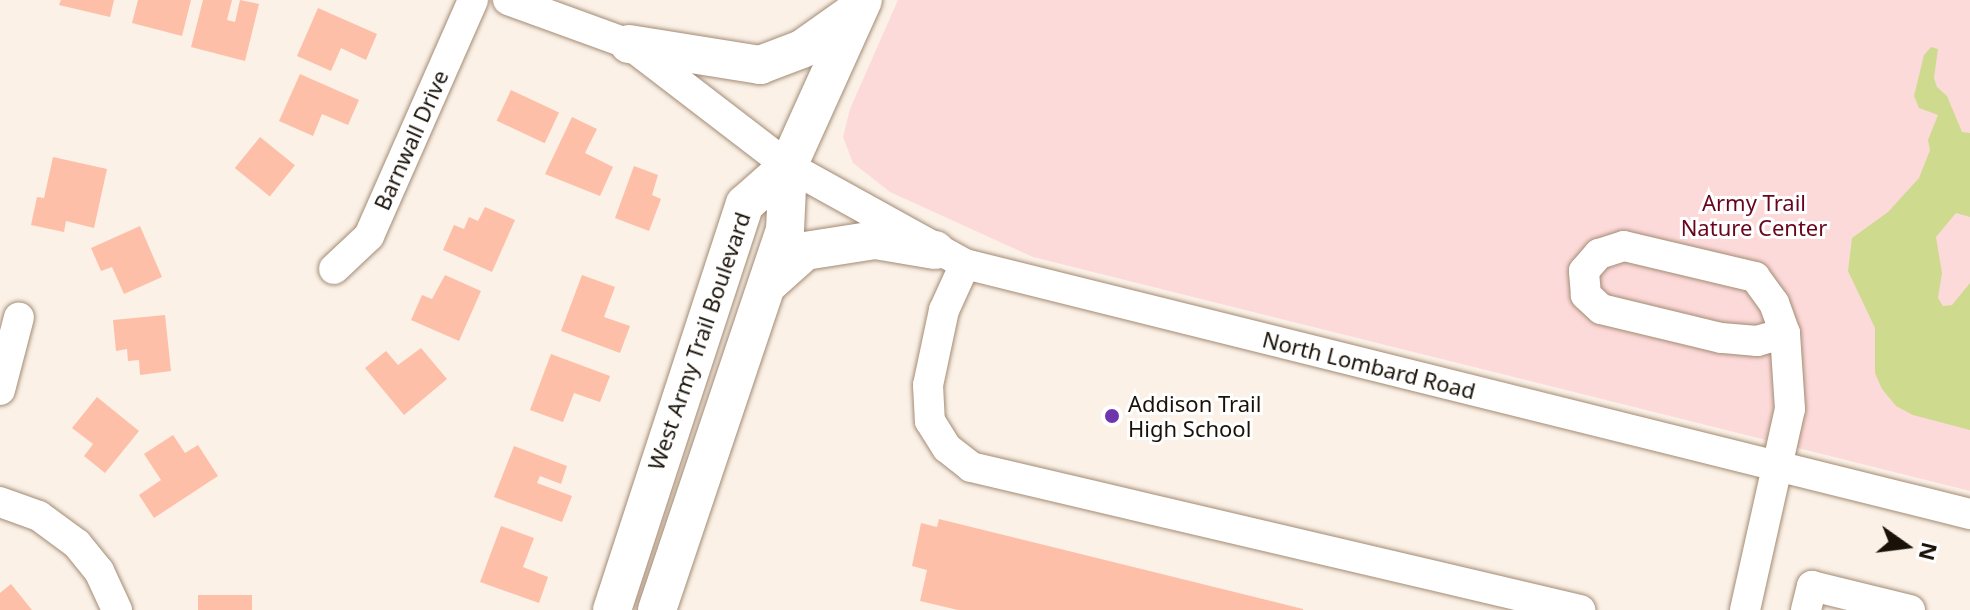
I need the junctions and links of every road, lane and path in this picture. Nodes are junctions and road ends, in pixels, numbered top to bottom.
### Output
1 (473, 0) edge
2 (508, 0) edge
3 (861, 4) edge
4 (629, 44) junction
5 (788, 166) junction
6 (950, 257) junction
7 (334, 269) dead end
8 (765, 287) junction
9 (19, 317) dead end
10 (1785, 333) junction
11 (0, 390) edge
12 (1781, 467) junction
13 (0, 502) edge
14 (1970, 514) edge
15 (117, 610) edge
16 (612, 610) edge
17 (657, 610) edge
18 (1580, 610) edge
19 (1745, 610) edge
20 (1806, 610) edge
21 (1910, 610) edge

1 - 7 street, Barnwall Drive
2 - 4 street, North Lombard Road
3 - 4 main road
3 - 5 main road
4 - 5 street, North Lombard Road
5 - 6 street, North Lombard Road
5 - 8 main road, West Army Trail Boulevard
5 - 16 main road, West Army Trail Boulevard
6 - 8 main road
6 - 12 street, North Lombard Road
6 - 18 street
8 - 17 main road, West Army Trail Boulevard
9 - 11 street
10 - 10 street
10 - 12 street
12 - 14 street, North Lombard Road
12 - 19 street
13 - 15 street
20 - 21 street

